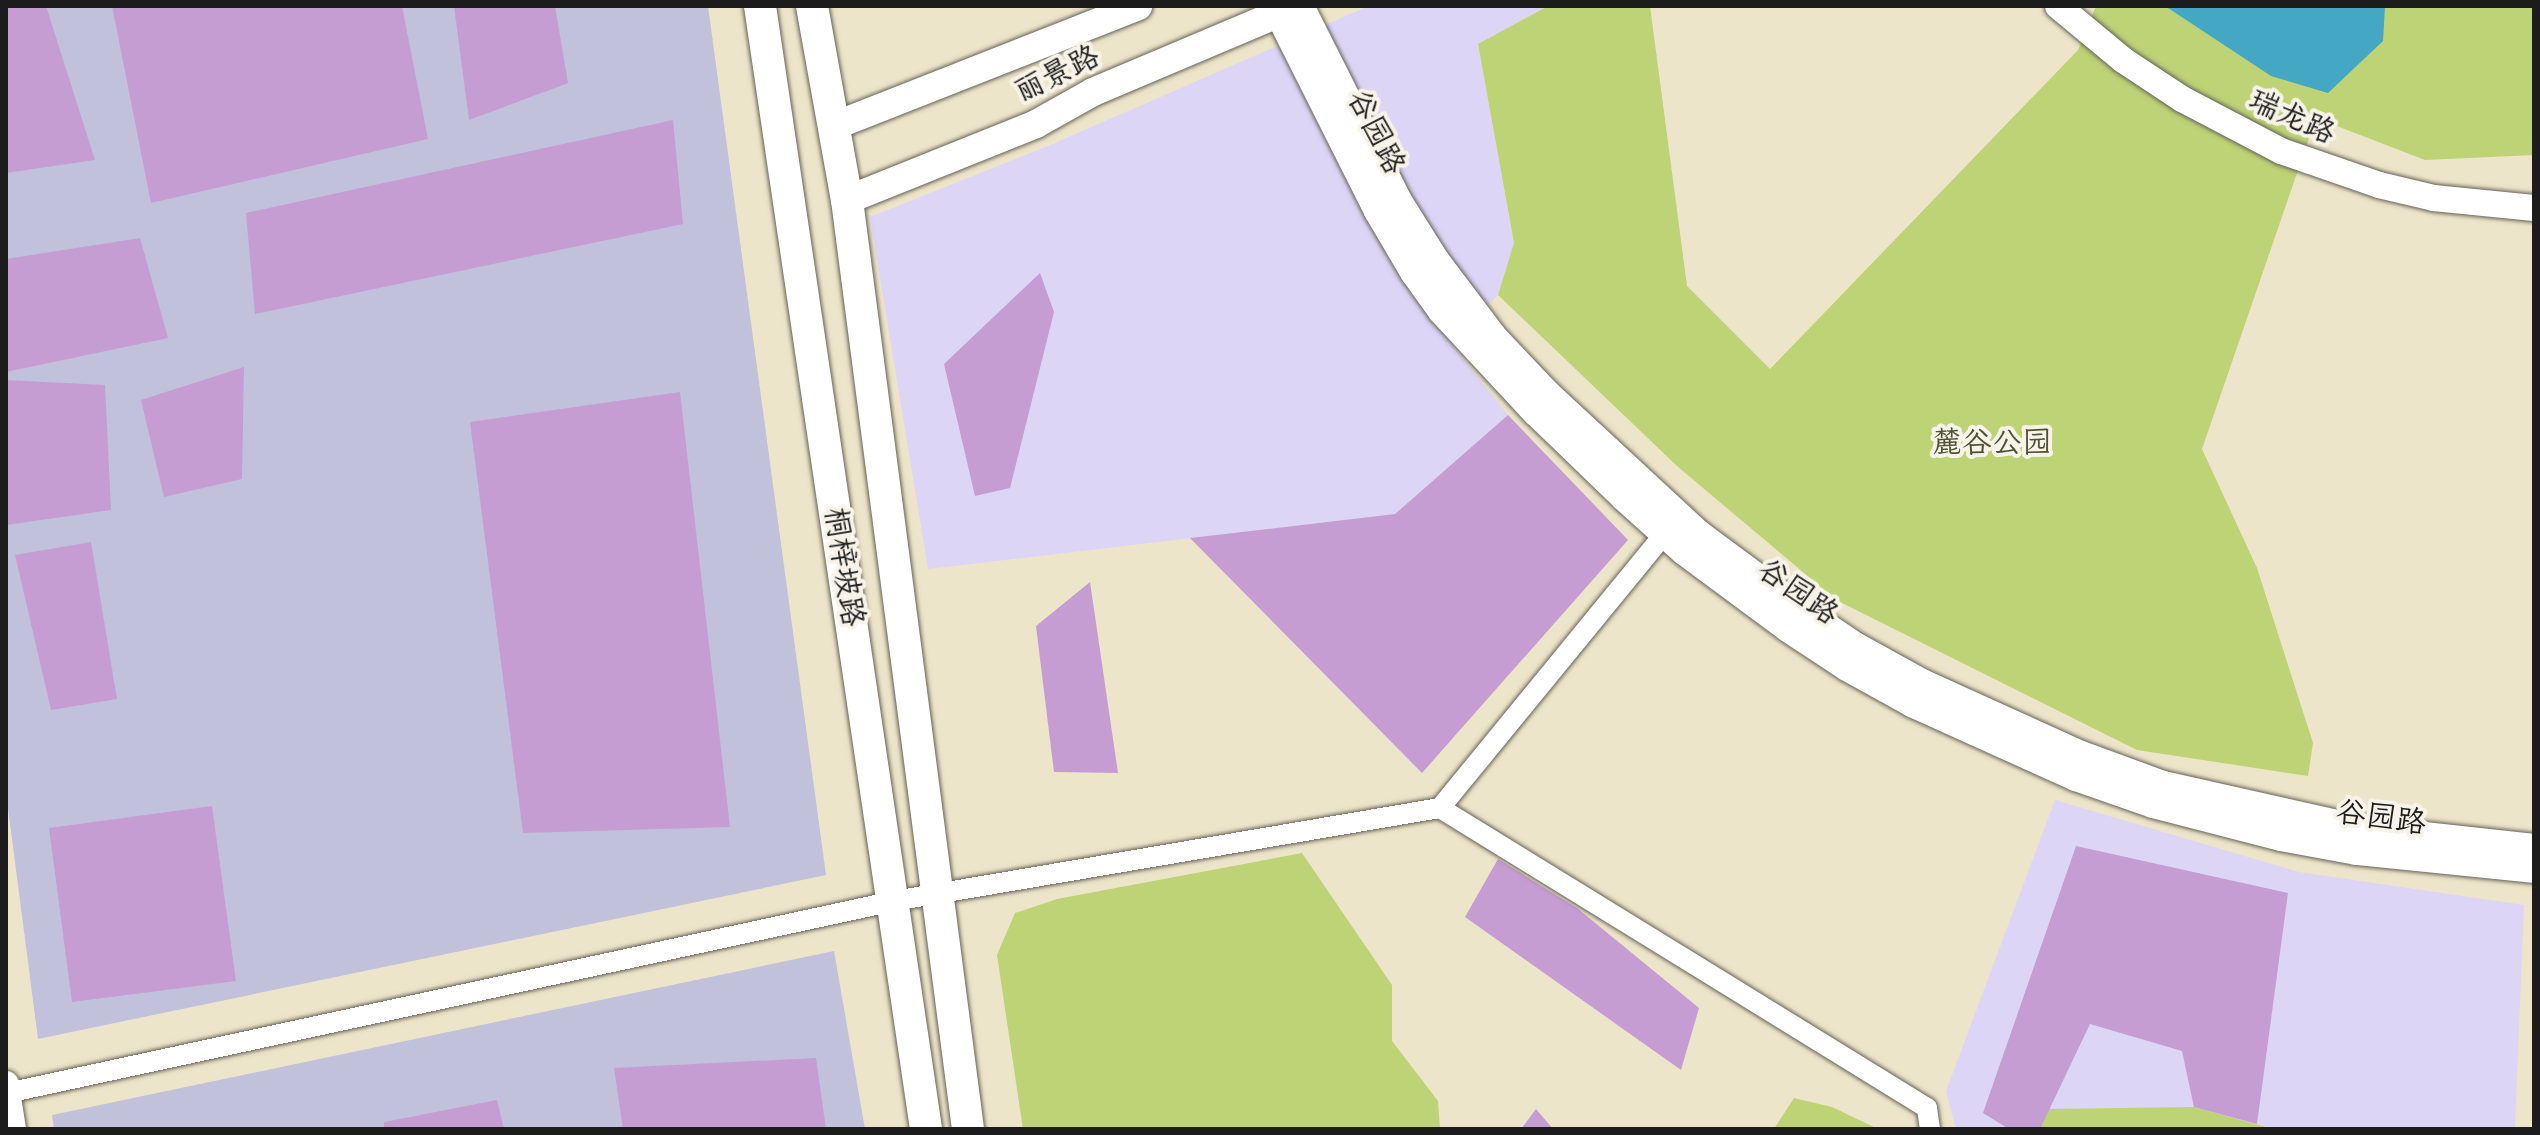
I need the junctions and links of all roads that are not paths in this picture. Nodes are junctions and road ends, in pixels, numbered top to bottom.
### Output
1 (760, 6) edge
2 (812, 6) edge
3 (1138, 6) edge
4 (2058, 6) edge
5 (2075, 6) edge
6 (1287, 8) edge
7 (834, 126) junction
8 (2534, 195) edge
9 (847, 200) junction
10 (2534, 208) edge
11 (1665, 533) junction
12 (1440, 808) junction
13 (2534, 848) edge
14 (2534, 869) edge
15 (939, 895) junction
16 (894, 901) junction
17 (7, 1088) edge
18 (13, 1129) edge
19 (926, 1129) edge
20 (968, 1129) edge
21 (1930, 1129) edge

1 - 16 main road, 桐梓坡路
2 - 7 main road, 桐梓坡路
3 - 7 main road, 丽景路
4 - 10 street, 瑞龙路
5 - 8 street, 瑞龙路
6 - 9 main road, 丽景路
6 - 11 main road, 谷园路
6 - 13 main road, 谷园路
7 - 9 main road, 桐梓坡路
9 - 15 main road, 桐梓坡路
11 - 12 street
11 - 14 main road, 谷园路
12 - 15 street
12 - 21 street
15 - 16 street
15 - 20 main road, 桐梓坡路
16 - 17 street
16 - 19 main road, 桐梓坡路
17 - 18 street

